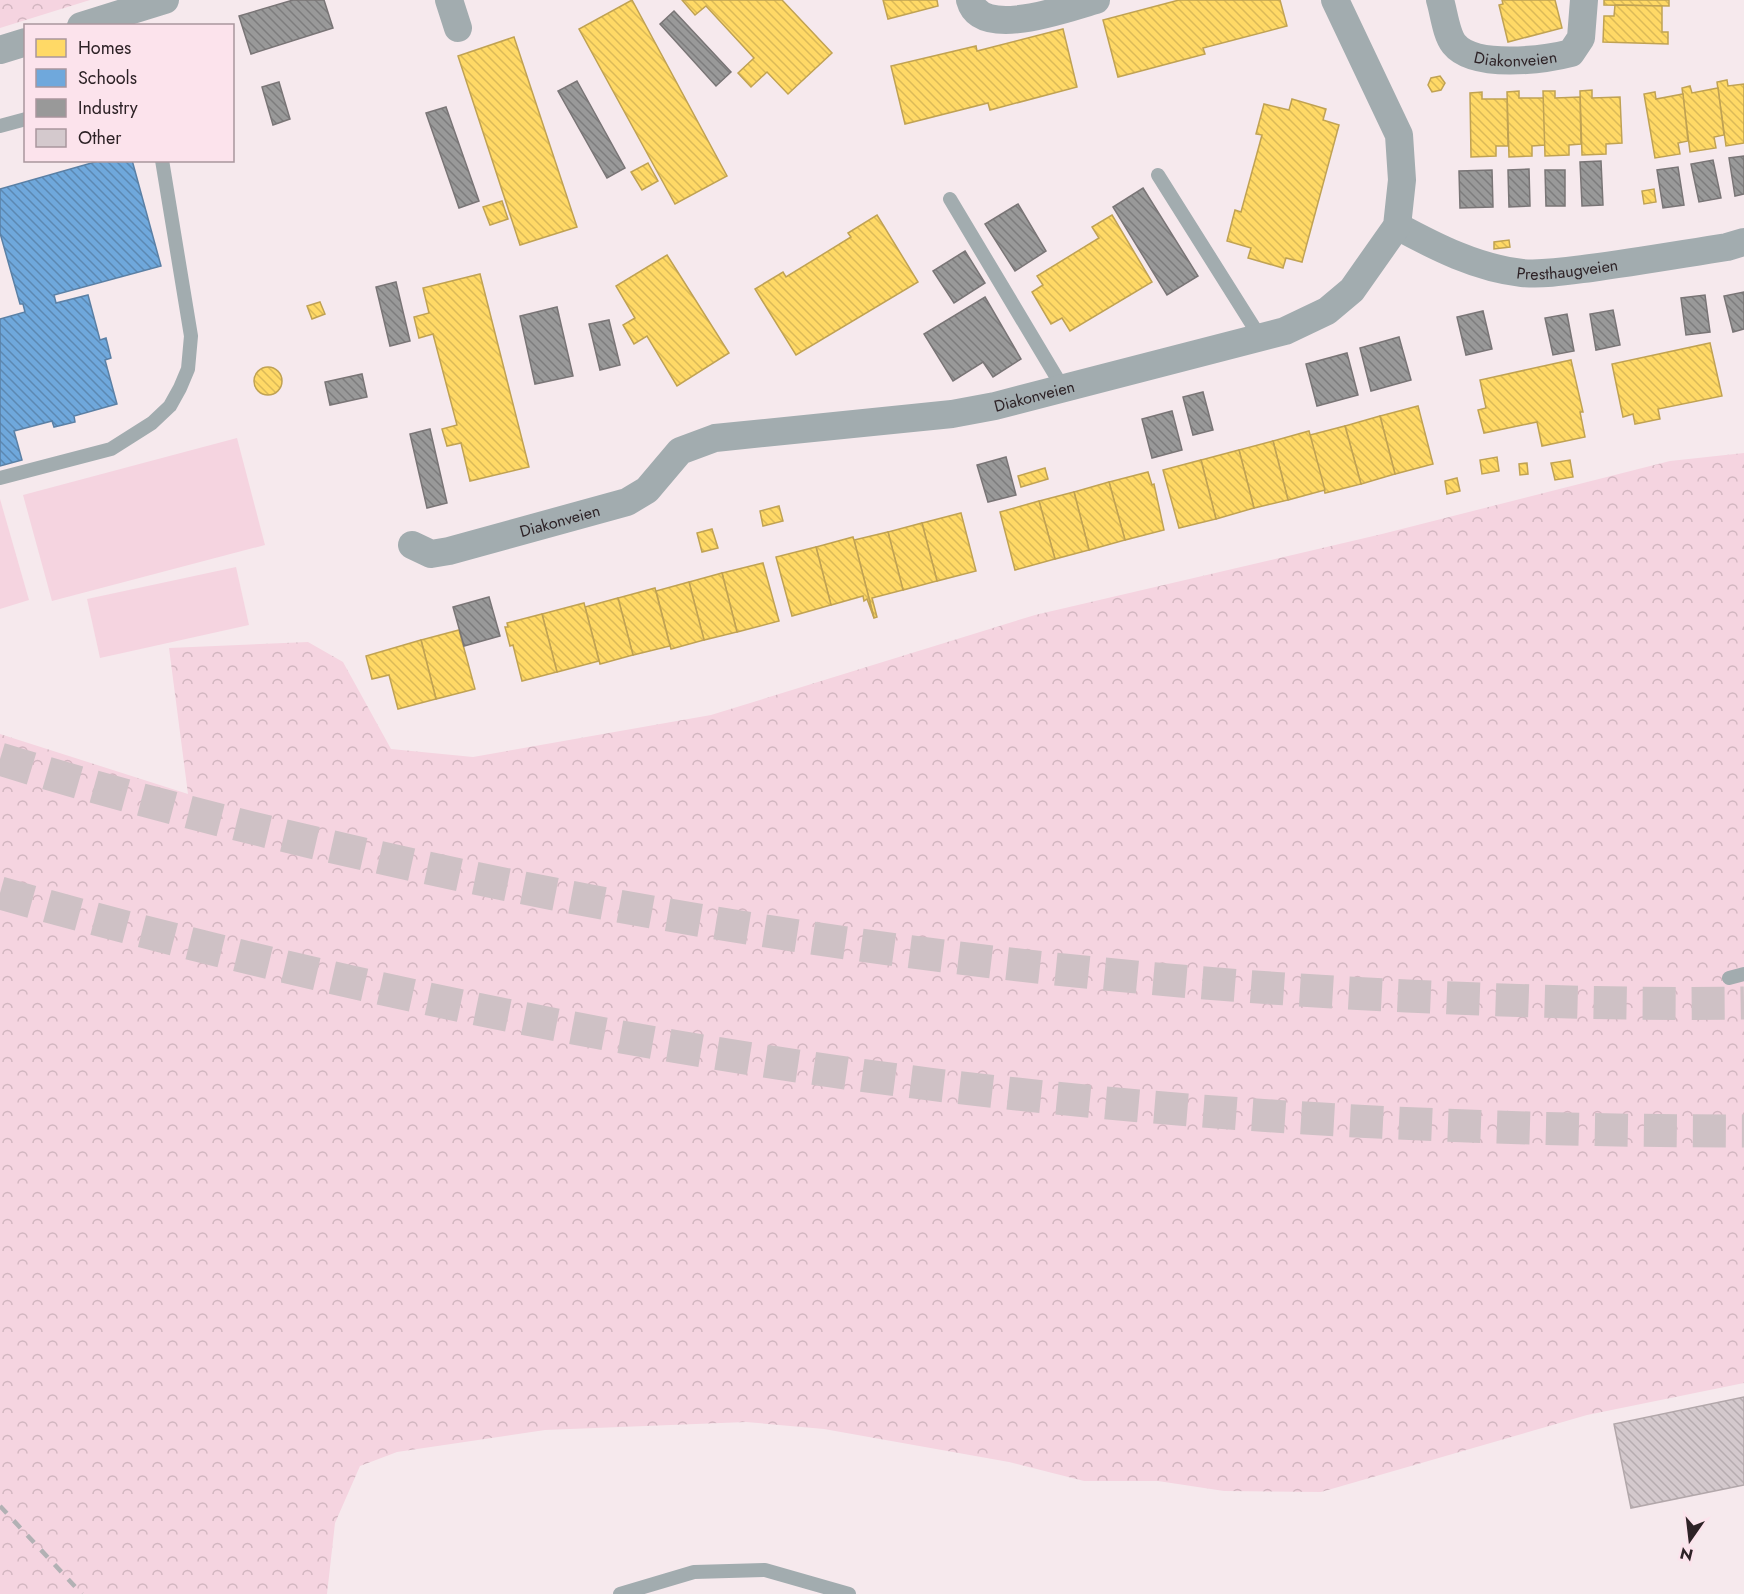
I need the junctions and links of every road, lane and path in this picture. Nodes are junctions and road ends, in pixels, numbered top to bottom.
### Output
1 (165, 0) edge
2 (449, 0) edge
3 (970, 0) edge
4 (1096, 0) edge
5 (1335, 0) edge
6 (1440, 0) edge
7 (1584, 0) edge
8 (114, 21) edge
9 (94, 24) edge
10 (458, 28) dead end
11 (24, 43) edge
12 (0, 50) edge
13 (24, 120) edge
14 (0, 126) edge
15 (162, 162) edge
16 (1158, 175) dead end
17 (950, 199) dead end
18 (1397, 226) junction
19 (1744, 242) edge
20 (1260, 337) junction
21 (1063, 388) junction
22 (0, 478) edge
23 (412, 545) dead end
24 (1744, 974) edge
25 (1729, 978) dead end
26 (620, 1594) edge
27 (849, 1594) edge

1 - 8 street
2 - 10 street
3 - 4 street
5 - 18 street, Diakonveien
6 - 7 street, Diakonveien
8 - 9 street
11 - 12 street
13 - 14 lane
15 - 22 lane
16 - 20 lane
17 - 21 lane
18 - 19 street, Presthaugveien
18 - 20 street, Diakonveien
20 - 21 street, Diakonveien
21 - 23 street, Diakonveien
24 - 25 lane
26 - 27 lane

